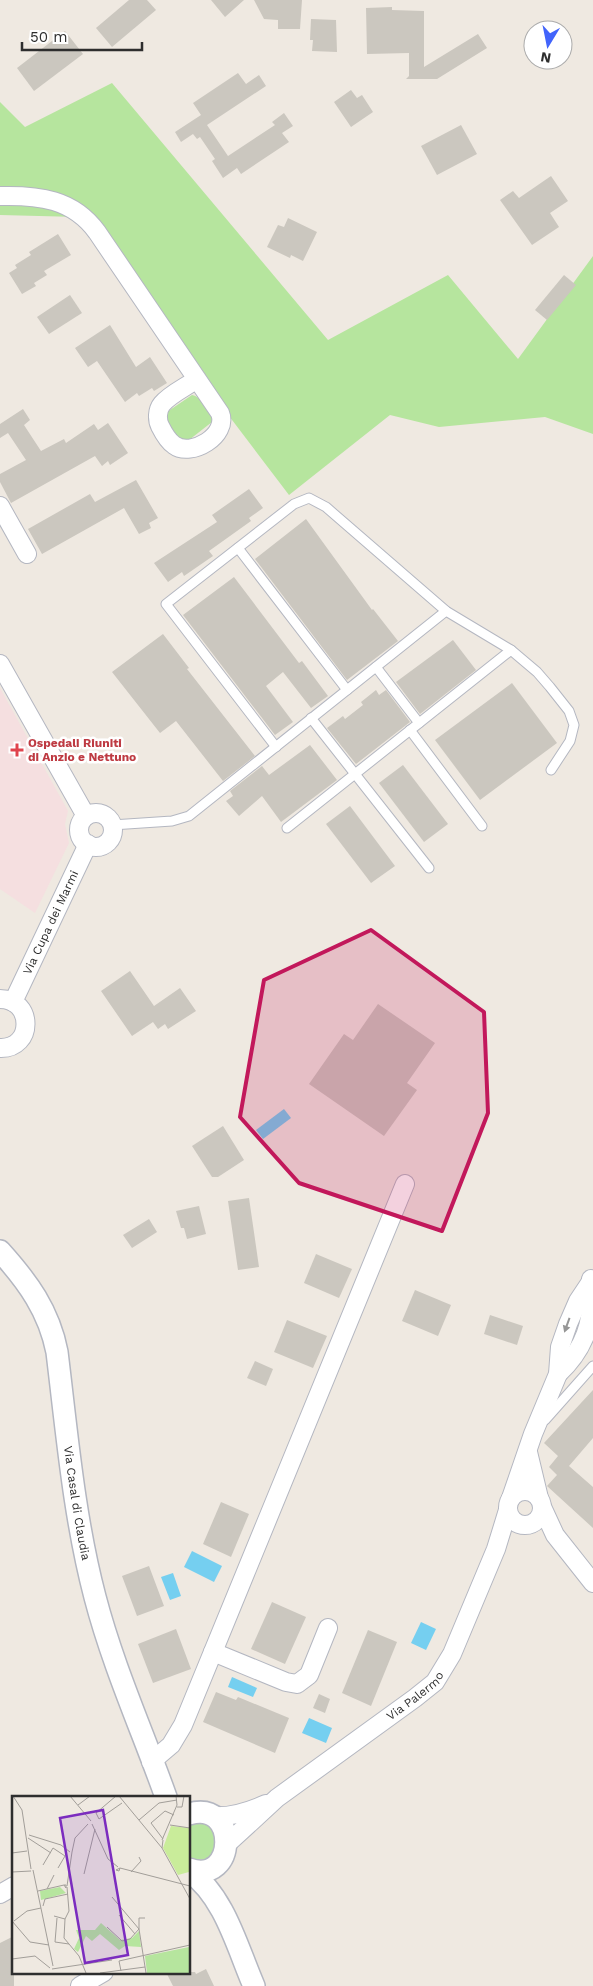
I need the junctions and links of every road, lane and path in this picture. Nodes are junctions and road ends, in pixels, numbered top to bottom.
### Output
1 (0, 196) edge
2 (197, 380) dead end
3 (0, 506) edge
4 (238, 548) junction
5 (27, 554) dead end
6 (446, 611) junction
7 (511, 650) junction
8 (0, 664) edge
9 (376, 667) junction
10 (347, 690) junction
11 (311, 718) junction
12 (419, 723) junction
13 (410, 730) junction
14 (276, 747) junction
15 (550, 770) dead end
16 (355, 774) junction
17 (86, 816) junction
18 (112, 825) junction
19 (482, 826) dead end
20 (286, 828) dead end
21 (88, 844) junction
22 (429, 868) dead end
23 (7, 1000) edge
24 (0, 1048) edge
25 (404, 1184) dead end
26 (0, 1251) edge
27 (592, 1275) edge
28 (593, 1366) edge
29 (533, 1434) junction
30 (528, 1452) junction
31 (509, 1504) junction
32 (541, 1504) junction
33 (529, 1525) junction
34 (555, 1535) junction
35 (496, 1549) junction
36 (593, 1583) edge
37 (328, 1628) dead end
38 (213, 1652) junction
39 (151, 1762) junction
40 (166, 1796) edge
41 (180, 1796) edge
42 (278, 1798) junction
43 (192, 1810) edge
44 (225, 1850) junction
45 (190, 1870) edge
46 (190, 1871) edge
47 (12, 1887) edge
48 (0, 1894) edge
49 (220, 1906) junction
50 (101, 1974) edge
51 (80, 1986) edge
52 (254, 1986) edge

1 - 2 street
3 - 5 street
4 - 6 lane
4 - 10 lane
4 - 14 lane
6 - 7 lane
6 - 9 lane
7 - 12 lane
7 - 15 lane
8 - 17 street
9 - 10 lane
9 - 12 lane
10 - 11 lane
11 - 14 lane
11 - 16 lane
12 - 13 lane
13 - 16 lane
13 - 19 lane
14 - 18 lane
16 - 20 lane
16 - 22 lane
17 - 18 street
17 - 21 street
18 - 21 street
21 - 23 street, Via Cupa dei Marmi
23 - 24 street
25 - 38 street
26 - 39 street, Via Casal di Claudia
27 - 29 street, Via Palermo
28 - 29 lane
29 - 30 street, Via Palermo
30 - 31 street, Via Palermo
30 - 32 street
31 - 32 street
31 - 33 street
31 - 35 street, Via Palermo
32 - 33 street
32 - 34 street
33 - 34 street
33 - 35 street, Via Palermo
34 - 36 street
35 - 42 street, Via Palermo
37 - 38 street
38 - 39 street
39 - 40 street, Via Casal di Claudia
39 - 41 street, Via Casal di Claudia
42 - 43 street, Via Palermo
42 - 44 street, Via Palermo
43 - 44 street, Via Casal di Claudia
44 - 45 street
44 - 49 street
46 - 49 street
47 - 48 street
49 - 52 street
50 - 51 street

